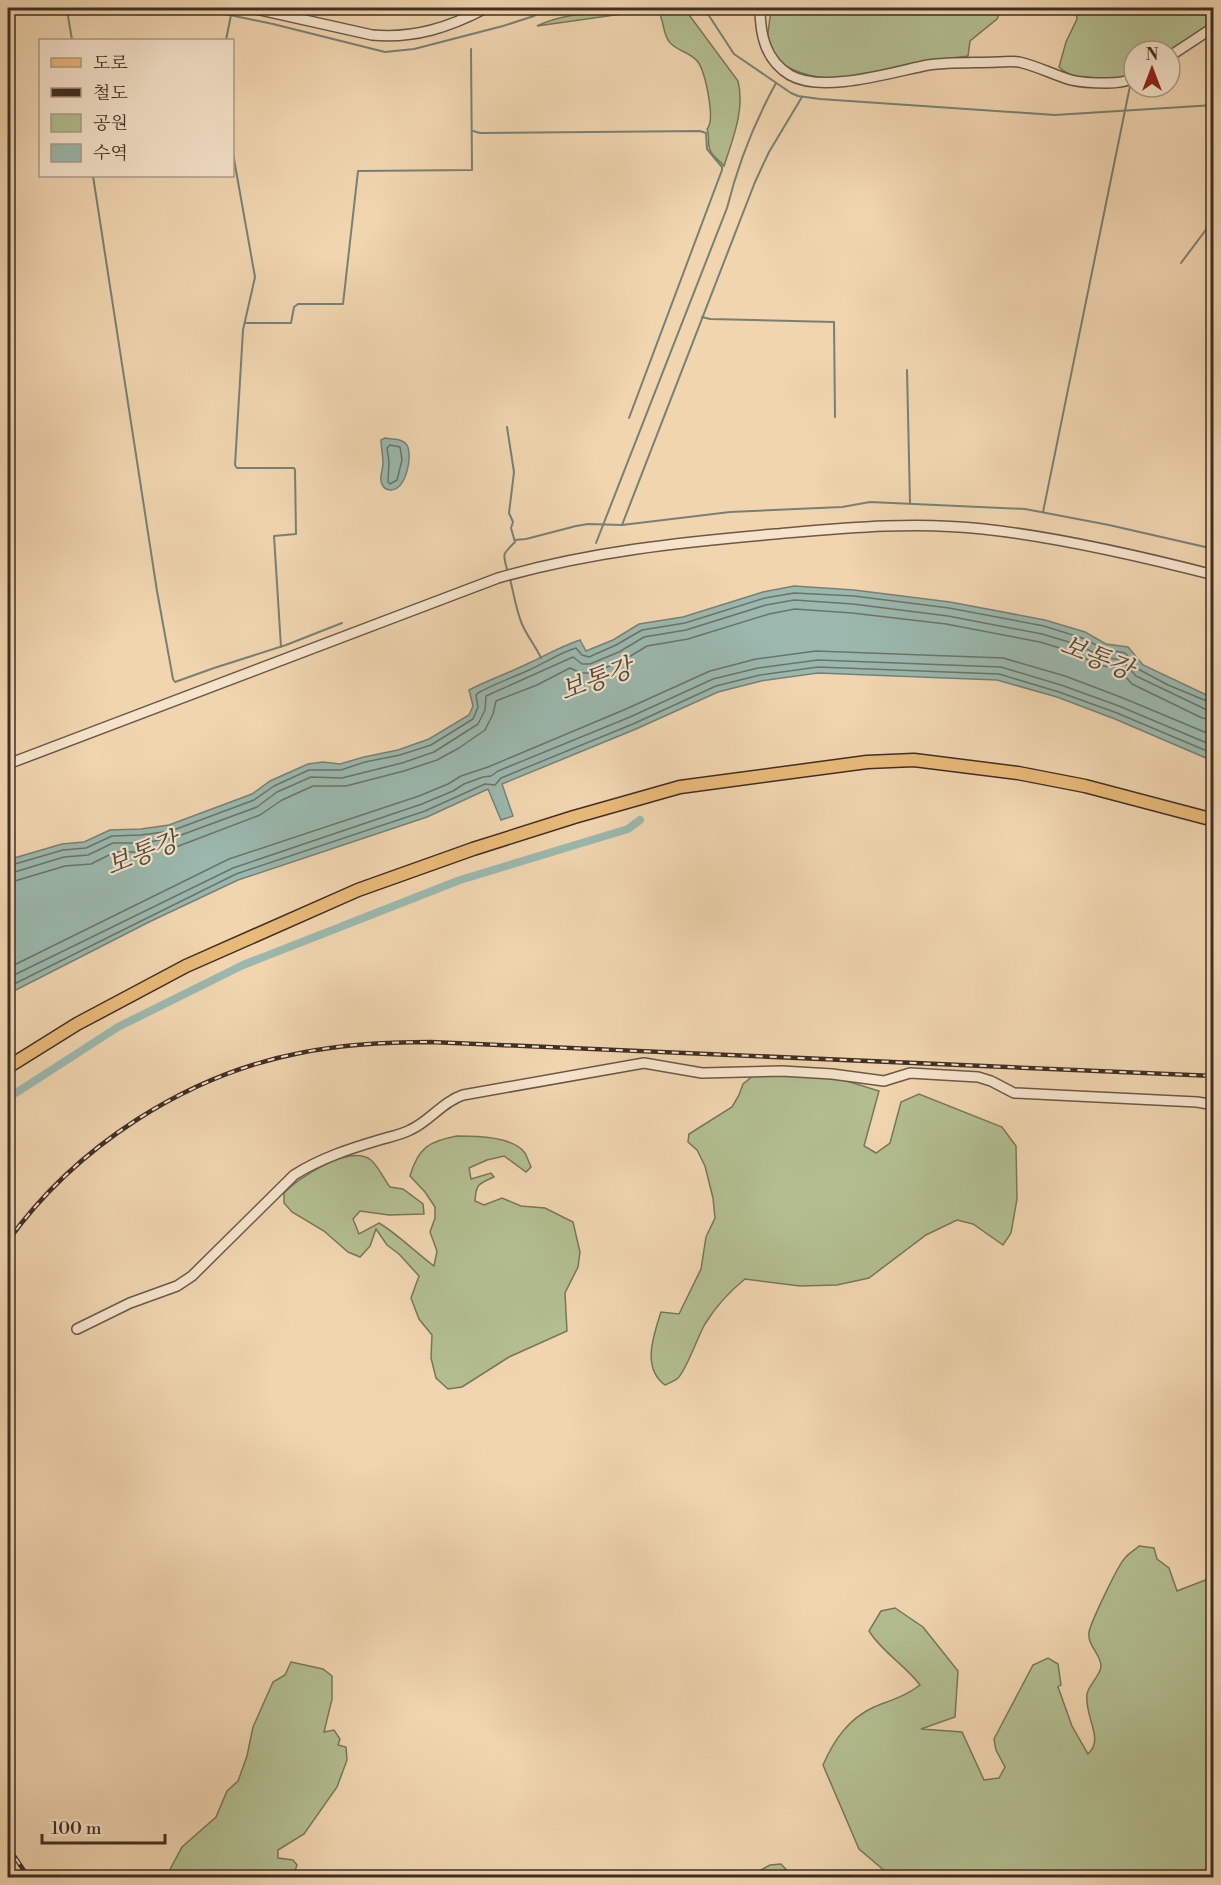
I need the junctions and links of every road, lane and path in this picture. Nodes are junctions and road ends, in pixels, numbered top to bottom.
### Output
1 (251, 8) edge
2 (486, 8) edge
3 (760, 8) edge
4 (1214, 27) edge
5 (1182, 48) edge
6 (1122, 81) edge
7 (1214, 575) edge
8 (8, 764) edge
9 (1214, 820) edge
10 (8, 1067) edge
11 (1214, 1105) edge
12 (77, 1329) dead end

1 - 2 street
3 - 6 street
4 - 5 street
7 - 8 street
9 - 10 main road
11 - 12 street

